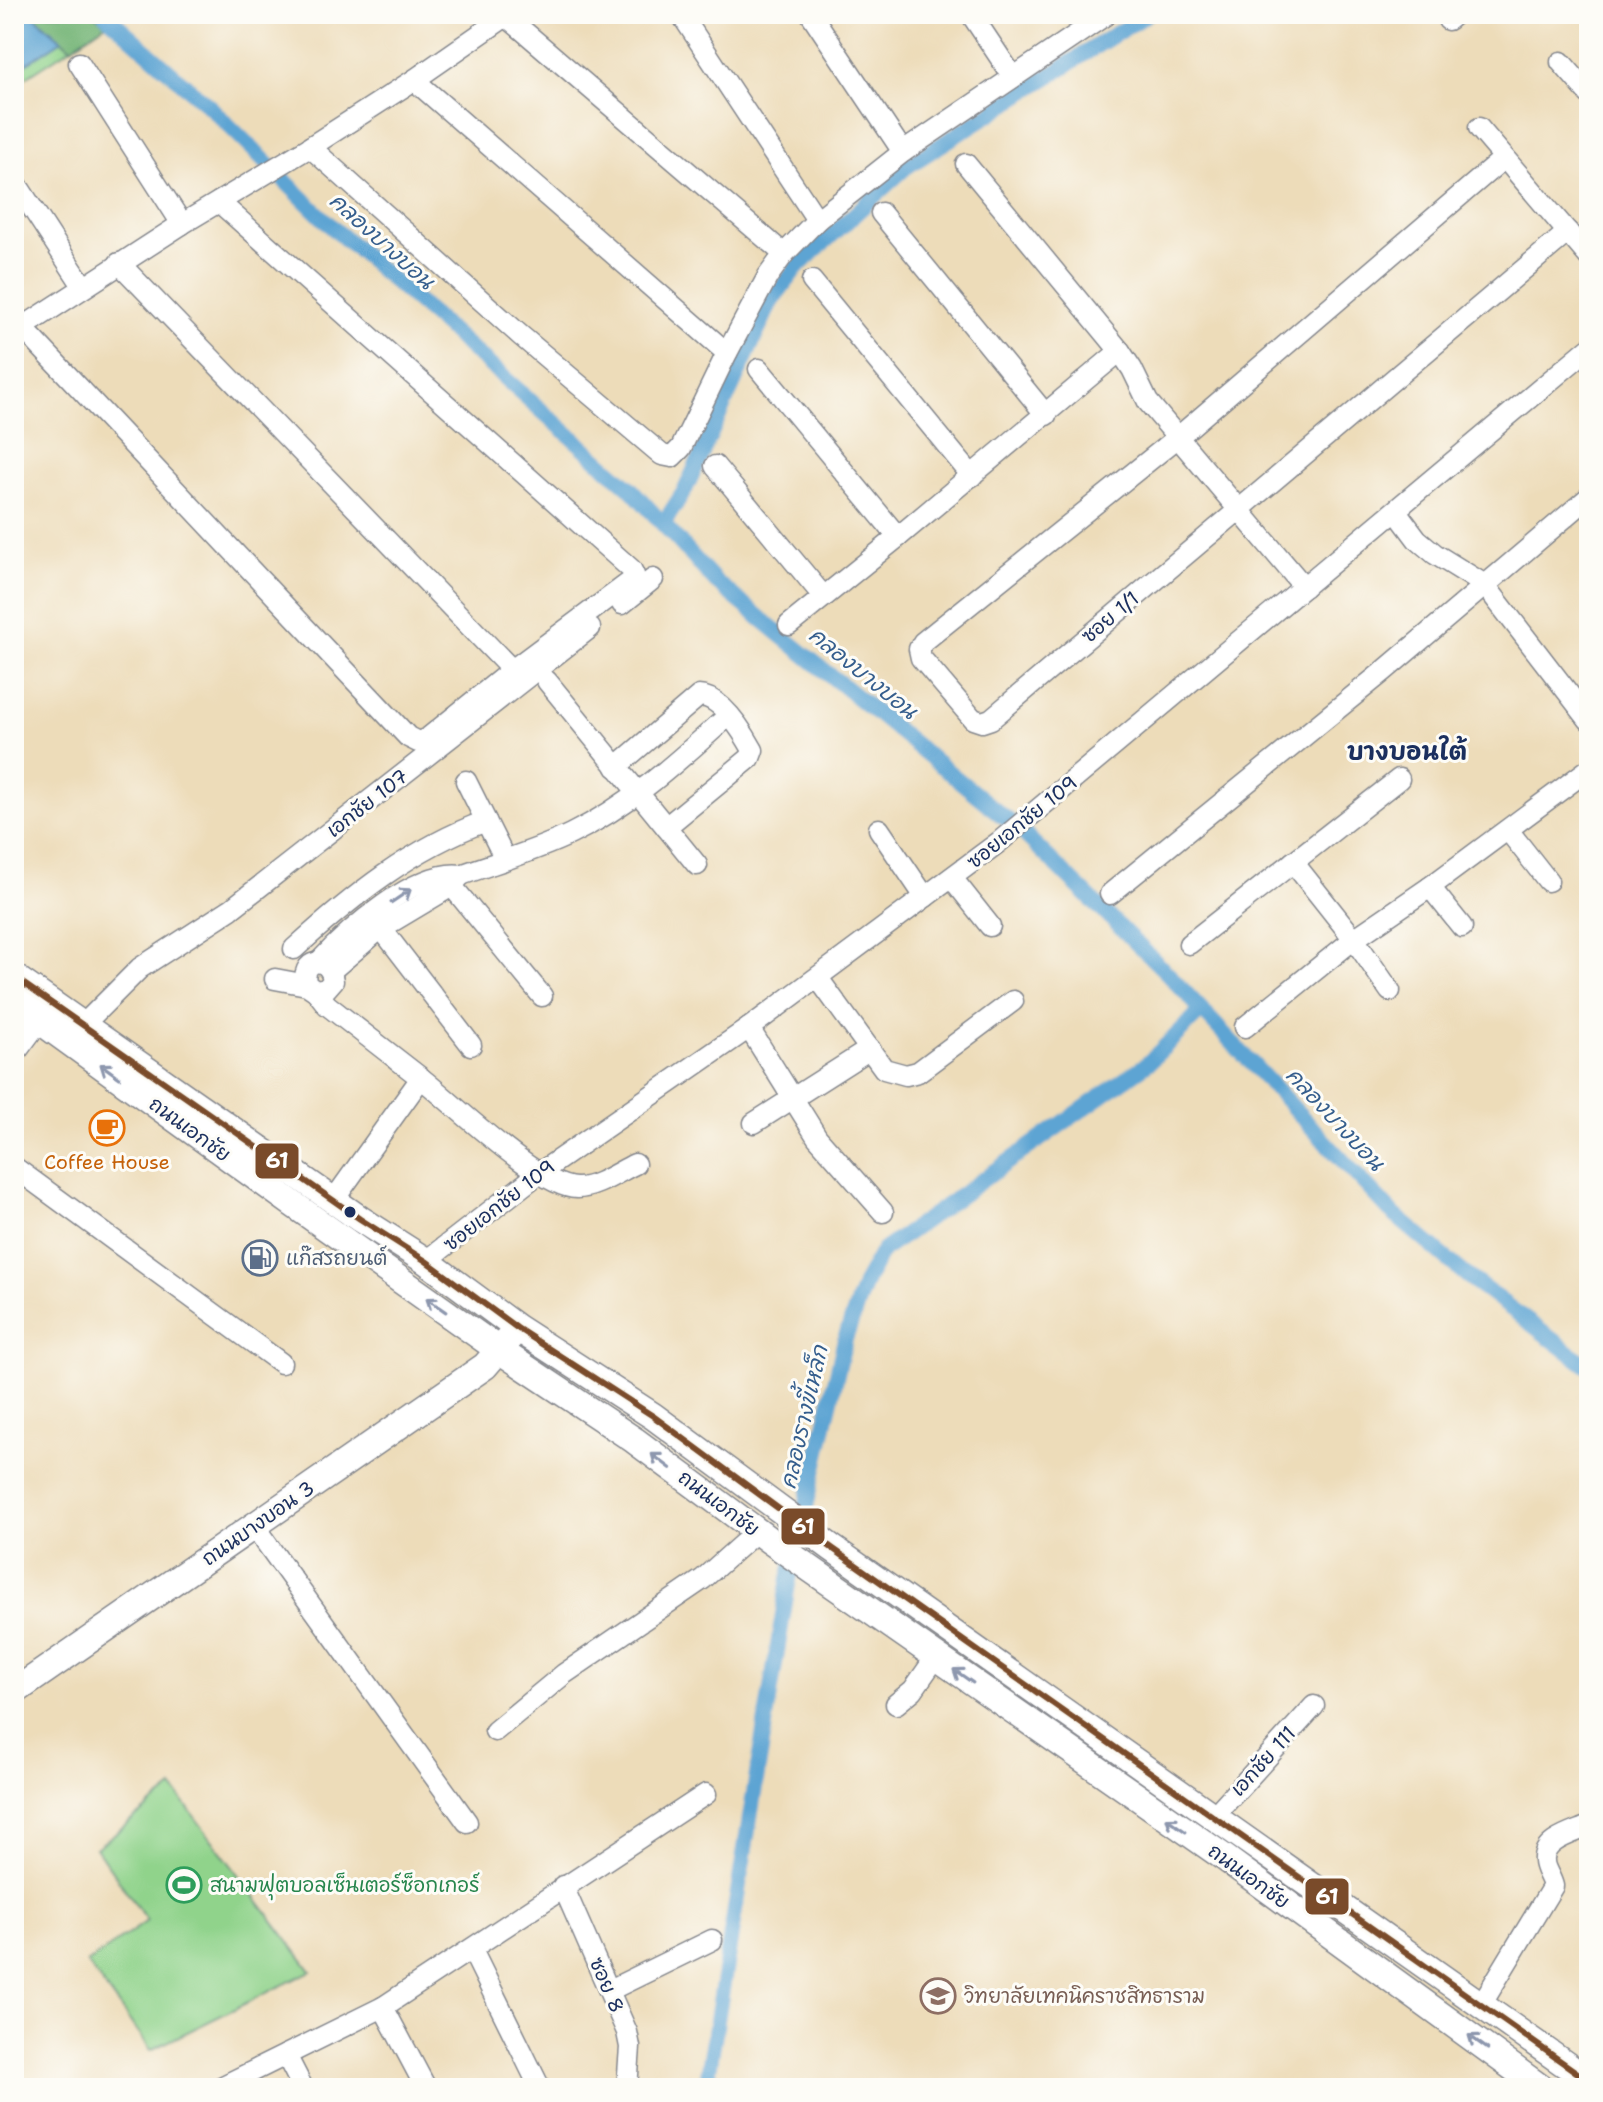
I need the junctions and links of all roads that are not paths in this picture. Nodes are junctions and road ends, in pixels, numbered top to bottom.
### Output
1 (681, 14) edge
2 (811, 14) edge
3 (971, 14) edge
4 (1107, 14) edge
5 (508, 15) edge
6 (1561, 62) dead end
7 (79, 63) dead end
8 (1013, 77) junction
9 (414, 80) junction
10 (1589, 94) edge
11 (1479, 128) dead end
12 (303, 152) junction
13 (903, 152) junction
14 (1504, 158) junction
15 (966, 164) dead end
16 (14, 180) edge
17 (219, 202) junction
18 (881, 213) dead end
19 (817, 220) junction
20 (182, 224) junction
21 (1568, 232) junction
22 (784, 254) junction
23 (1589, 257) edge
24 (119, 263) junction
25 (812, 281) dead end
26 (83, 286) junction
27 (18, 330) edge
28 (1589, 348) edge
29 (1120, 351) junction
30 (727, 353) junction
31 (759, 369) dead end
32 (1046, 415) junction
33 (1177, 438) junction
34 (715, 466) dead end
35 (972, 476) junction
36 (1589, 497) edge
37 (1237, 510) junction
38 (1396, 511) junction
39 (898, 537) junction
40 (653, 579) dead end
41 (1485, 585) junction
42 (1304, 587) junction
43 (823, 596) junction
44 (789, 625) dead end
45 (512, 670) junction
46 (547, 681) dead end
47 (728, 716) junction
48 (1589, 720) edge
49 (616, 767) junction
50 (1587, 775) edge
51 (1399, 779) dead end
52 (466, 781) dead end
53 (637, 794) junction
54 (486, 821) junction
55 (666, 827) junction
56 (879, 829) dead end
57 (1508, 830) junction
58 (505, 859) junction
59 (1293, 862) junction
60 (697, 865) dead end
61 (453, 878) junction
62 (952, 878) junction
63 (1548, 881) dead end
64 (1430, 887) junction
65 (1110, 894) dead end
66 (925, 897) junction
67 (375, 922) junction
68 (990, 926) dead end
69 (1462, 927) dead end
70 (1354, 939) junction
71 (1189, 944) dead end
72 (294, 949) dead end
73 (14, 977) edge
74 (818, 978) junction
75 (275, 979) dead end
76 (311, 988) junction
77 (1390, 991) dead end
78 (542, 996) dead end
79 (1013, 1001) dead end
80 (14, 1002) edge
81 (40, 1020) junction
82 (82, 1026) junction
83 (1245, 1027) dead end
84 (749, 1028) junction
85 (471, 1045) dead end
86 (870, 1049) junction
87 (14, 1055) edge
88 (421, 1078) junction
89 (791, 1099) junction
90 (754, 1123) dead end
91 (219, 1136) junction
92 (635, 1164) dead end
93 (14, 1167) edge
94 (538, 1174) junction
95 (333, 1201) junction
96 (883, 1212) dead end
97 (426, 1261) junction
98 (517, 1328) junction
99 (499, 1350) junction
100 (281, 1363) dead end
101 (254, 1526) junction
102 (763, 1536) junction
103 (936, 1657) junction
104 (14, 1692) edge
105 (896, 1704) dead end
106 (1314, 1706) dead end
107 (495, 1731) dead end
108 (706, 1794) dead end
109 (1213, 1817) junction
110 (467, 1822) dead end
111 (1589, 1826) edge
112 (563, 1886) junction
113 (712, 1940) dead end
114 (472, 1950) junction
115 (610, 1990) junction
116 (1481, 2005) junction
117 (383, 2007) junction
118 (286, 2055) junction
119 (1589, 2081) edge
120 (623, 2086) edge
121 (219, 2088) edge
122 (303, 2088) edge
123 (426, 2088) edge
124 (540, 2088) edge
125 (1541, 2088) edge

1 - 19 street
2 - 13 street
3 - 8 street
4 - 8 street
5 - 9 street
5 - 22 street
6 - 10 street
7 - 20 street
8 - 13 street
9 - 12 street
9 - 30 street
11 - 14 street
12 - 17 street
12 - 30 street
13 - 19 street
14 - 21 street
14 - 33 street
15 - 29 street
16 - 26 street
17 - 20 street
17 - 45 street
18 - 32 street
19 - 22 street
20 - 24 street
21 - 23 street
21 - 37 street, ซอย 1/1
22 - 30 street
24 - 26 street
24 - 45 street
25 - 35 street
26 - 27 street
27 - 45 street
28 - 38 street, ซอยเอกชัย 109
29 - 32 street
29 - 33 street
31 - 39 street
32 - 35 street
33 - 37 street
33 - 37 street, ซอย 1/1
34 - 43 street
35 - 39 street
36 - 41 street
37 - 42 street
38 - 41 street
38 - 42 street, ซอยเอกชัย 109
39 - 43 street
40 - 82 street, เอกชัย 107
41 - 48 street
41 - 65 street
42 - 62 street, ซอยเอกชัย 109
43 - 44 street
46 - 49 street
47 - 49 street
47 - 53 street
47 - 55 street
49 - 53 street
50 - 57 street
51 - 59 street
52 - 54 street
53 - 55 street
53 - 58 street
54 - 58 street
54 - 72 street
55 - 60 street
56 - 66 street
57 - 63 street
57 - 64 street
58 - 61 street
59 - 70 street
59 - 71 street
61 - 67 street
61 - 78 street
62 - 66 street, ซอยเอกชัย 109
62 - 68 street
64 - 69 street
64 - 70 street
66 - 74 street, ซอยเอกชัย 109
67 - 76 street
67 - 85 street
70 - 77 street
70 - 83 street
73 - 82 main road, ถนนเอกชัย
74 - 84 street, ซอยเอกชัย 109
74 - 86 street
75 - 76 street
76 - 88 street
79 - 86 street
80 - 81 main road, ถนนเอกชัย
81 - 87 street
91 -> 81 main road, ถนนเอกชัย
82 - 91 main road, ถนนเอกชัย
84 - 89 street
84 - 94 street, ซอยเอกชัย 109
86 - 89 street
88 - 94 street
88 - 95 street
89 - 90 street
89 - 96 street
91 - 95 main road, ถนนเอกชัย
99 -> 91 main road, ถนนเอกชัย
92 - 94 street
93 - 100 street
94 - 97 street, ซอยเอกชัย 109
95 - 97 main road, ถนนเอกชัย
97 - 98 main road, ถนนเอกชัย
98 - 99 main road, ถนนบางบอน 3
98 - 109 main road, ถนนเอกชัย
99 - 101 main road, ถนนบางบอน 3
102 -> 99 main road, ถนนเอกชัย
101 - 104 main road, ถนนบางบอน 3
101 - 110 street
102 - 103 main road, ถนนเอกชัย
102 - 107 street
103 - 105 street
125 -> 103 main road, ถนนเอกชัย
106 - 109 street, เอกชัย 111
108 - 112 street
109 - 116 main road, ถนนเอกชัย
111 - 116 street
112 - 114 street
112 - 115 street, ซอย 8
113 - 115 street
114 - 117 street
114 - 124 street
115 - 120 street, ซอย 8
116 - 119 main road, ถนนเอกชัย
117 - 118 street
117 - 123 street
118 - 121 street
118 - 122 street

